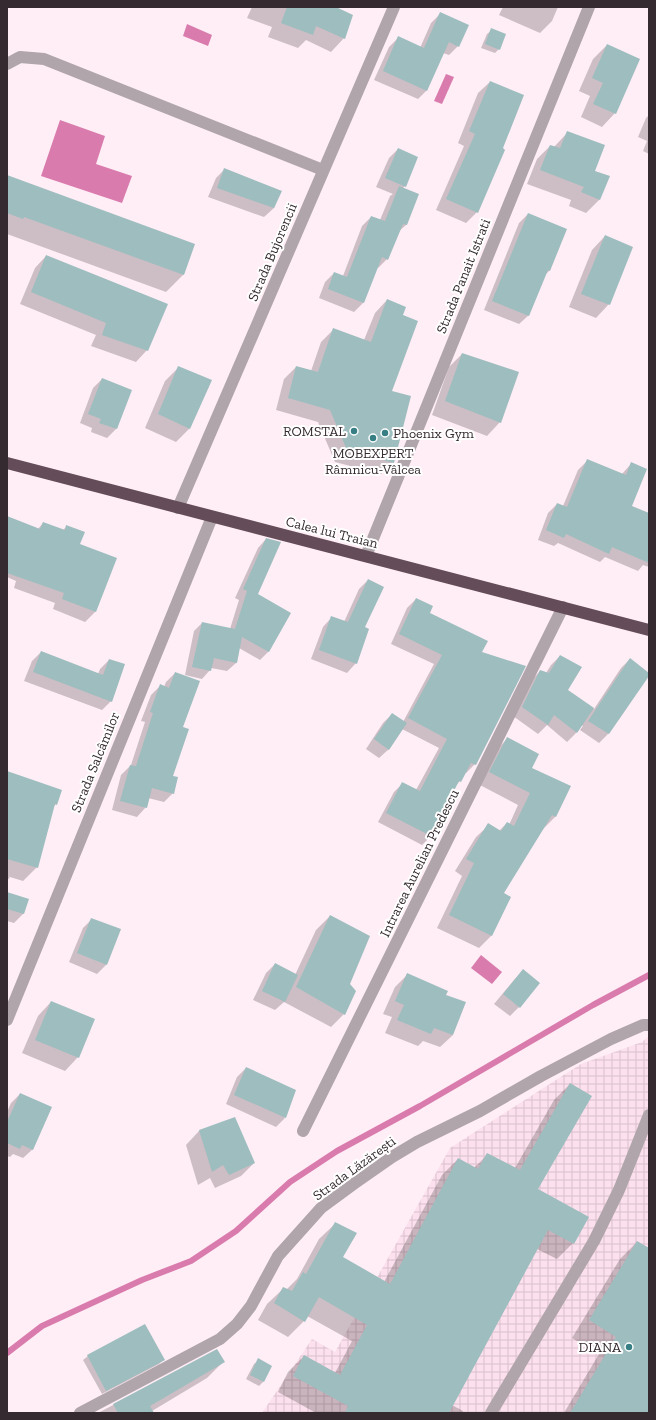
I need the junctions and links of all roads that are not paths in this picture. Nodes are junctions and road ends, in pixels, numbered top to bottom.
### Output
1 (394, 7) edge
2 (589, 7) edge
3 (7, 64) edge
4 (323, 170) junction
5 (7, 463) edge
6 (178, 508) junction
7 (212, 517) junction
8 (366, 556) junction
9 (563, 607) junction
10 (649, 630) edge
11 (7, 1020) edge
12 (649, 1025) edge
13 (649, 1116) edge
14 (303, 1131) dead end
15 (80, 1413) edge
16 (491, 1413) edge

1 - 4 street, Strada Bujorencii
2 - 8 street, Strada Panait Istrati
3 - 4 street
4 - 6 street, Strada Bujorencii
5 - 6 highway, Calea lui Traian
6 - 7 highway, Calea lui Traian
7 - 8 highway, Calea lui Traian
7 - 11 street, Strada Salcâmilor
8 - 9 highway, Calea lui Traian
9 - 10 highway, Calea lui Traian
9 - 14 street, Intrarea Aurelian Predescu
12 - 15 street, Strada Lăzărești
13 - 16 street

